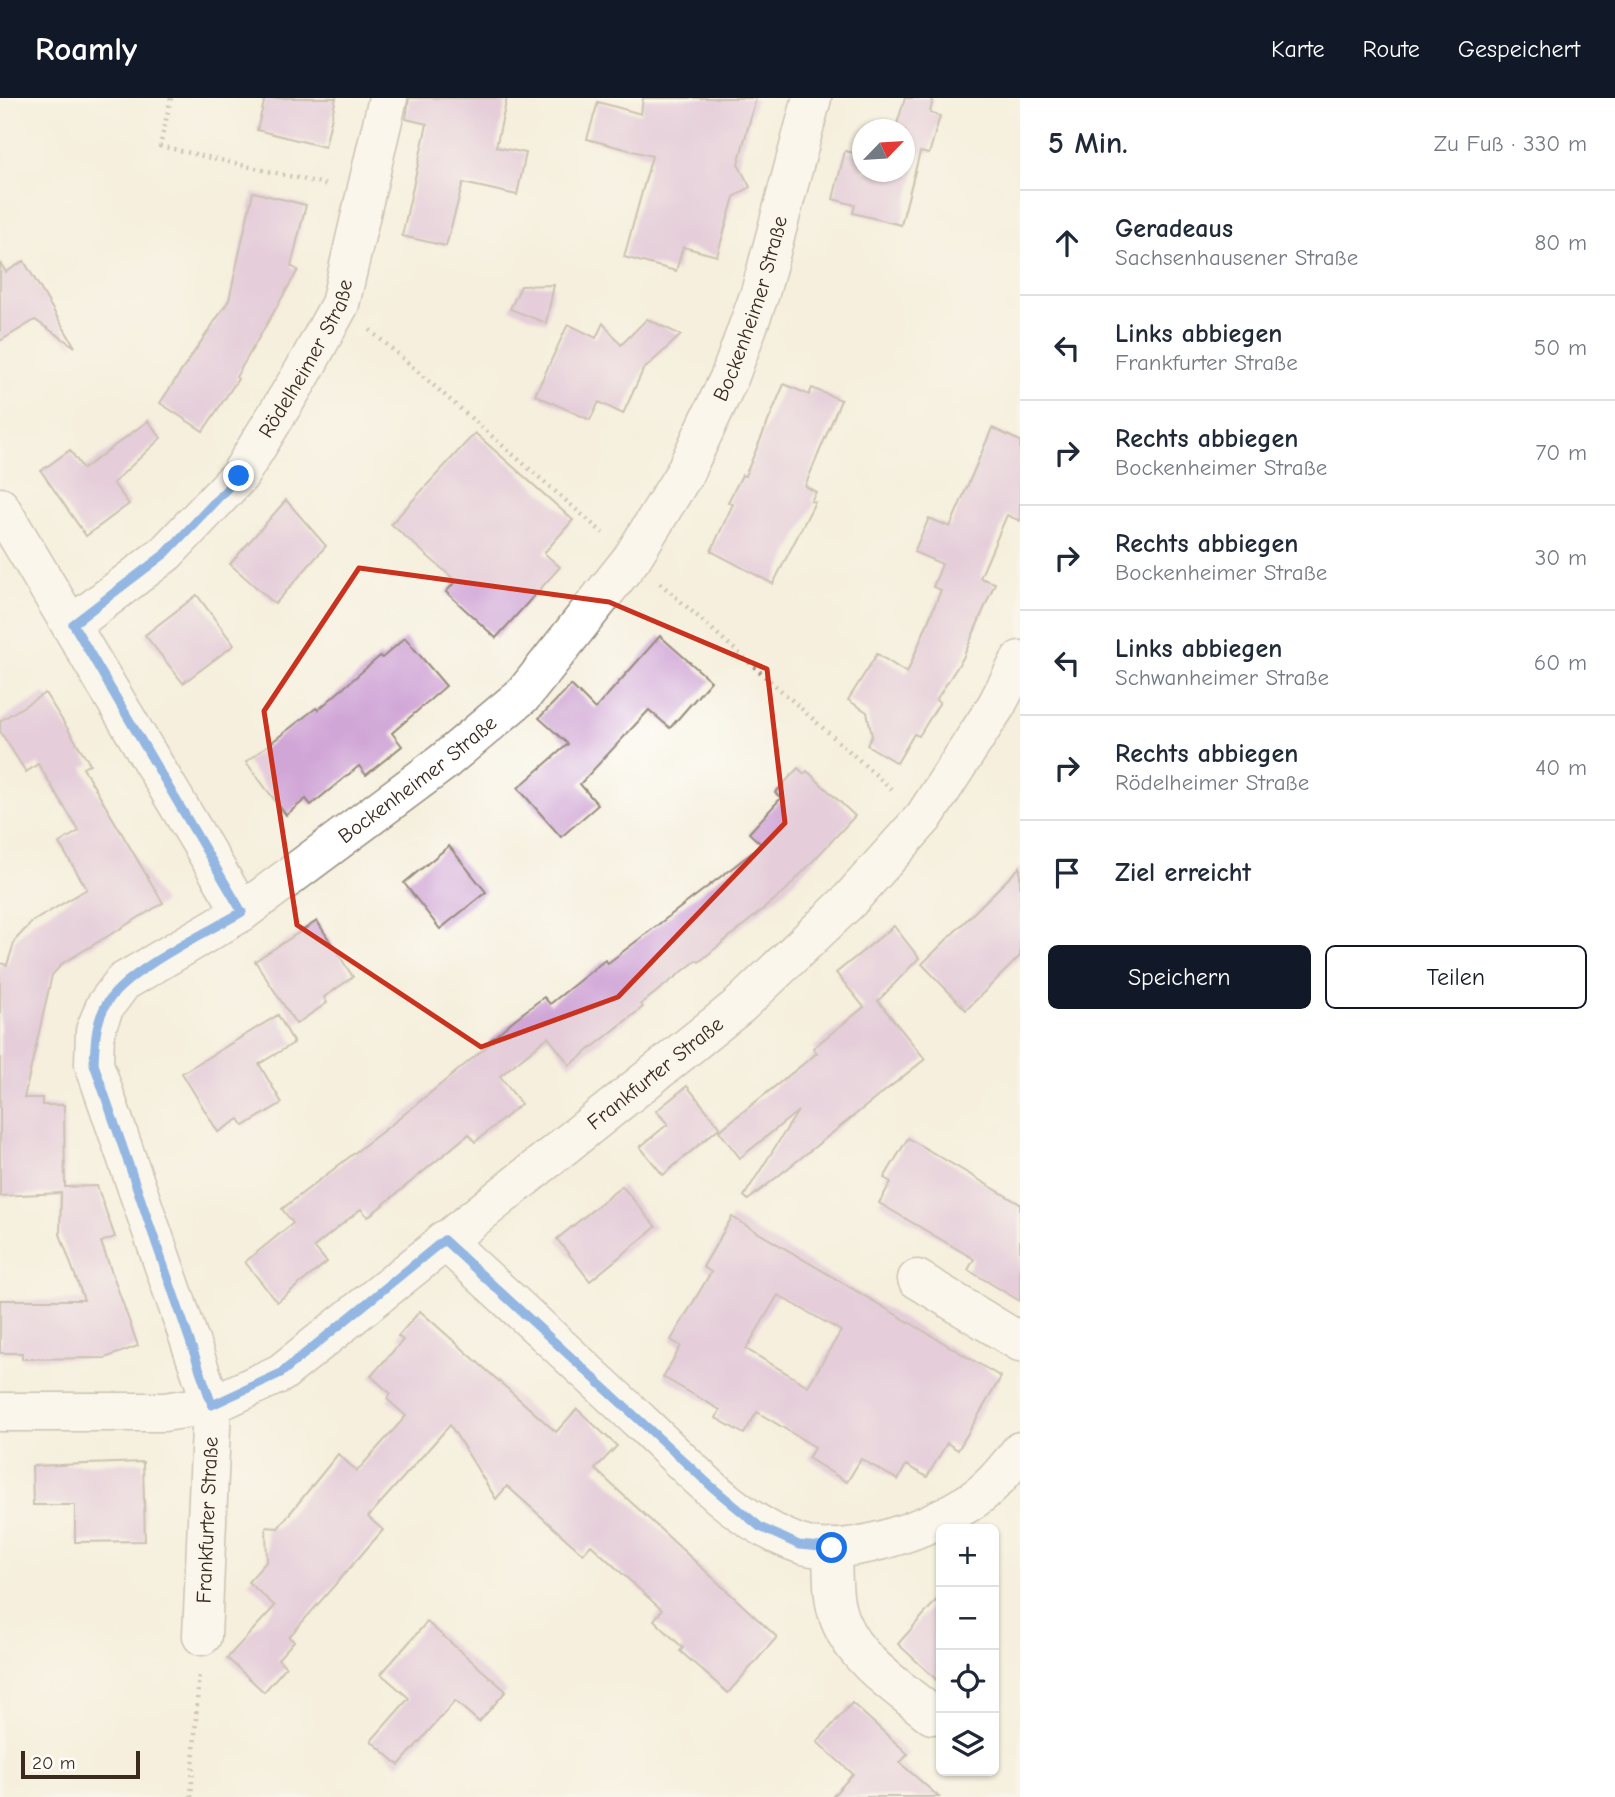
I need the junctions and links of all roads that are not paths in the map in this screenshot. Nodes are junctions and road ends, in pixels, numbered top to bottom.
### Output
1 (388, 98) edge
2 (813, 98) edge
3 (0, 507) edge
4 (73, 624) junction
5 (1020, 660) edge
6 (242, 912) junction
7 (444, 1240) junction
8 (917, 1279) dead end
9 (1020, 1342) edge
10 (212, 1405) junction
11 (0, 1412) edge
12 (1020, 1451) edge
13 (832, 1548) junction
14 (202, 1636) road end
15 (932, 1715) dead end

1 - 4 street, Rödelheimer Straße
2 - 6 street, Bockenheimer Straße
3 - 4 street
4 - 6 street
5 - 7 street, Frankfurter Straße
6 - 10 street, Bockenheimer Straße
7 - 10 street, Frankfurter Straße
7 - 13 street
8 - 9 street
10 - 11 street, Frankfurter Straße
10 - 14 street, Frankfurter Straße
12 - 13 street
13 - 15 street

